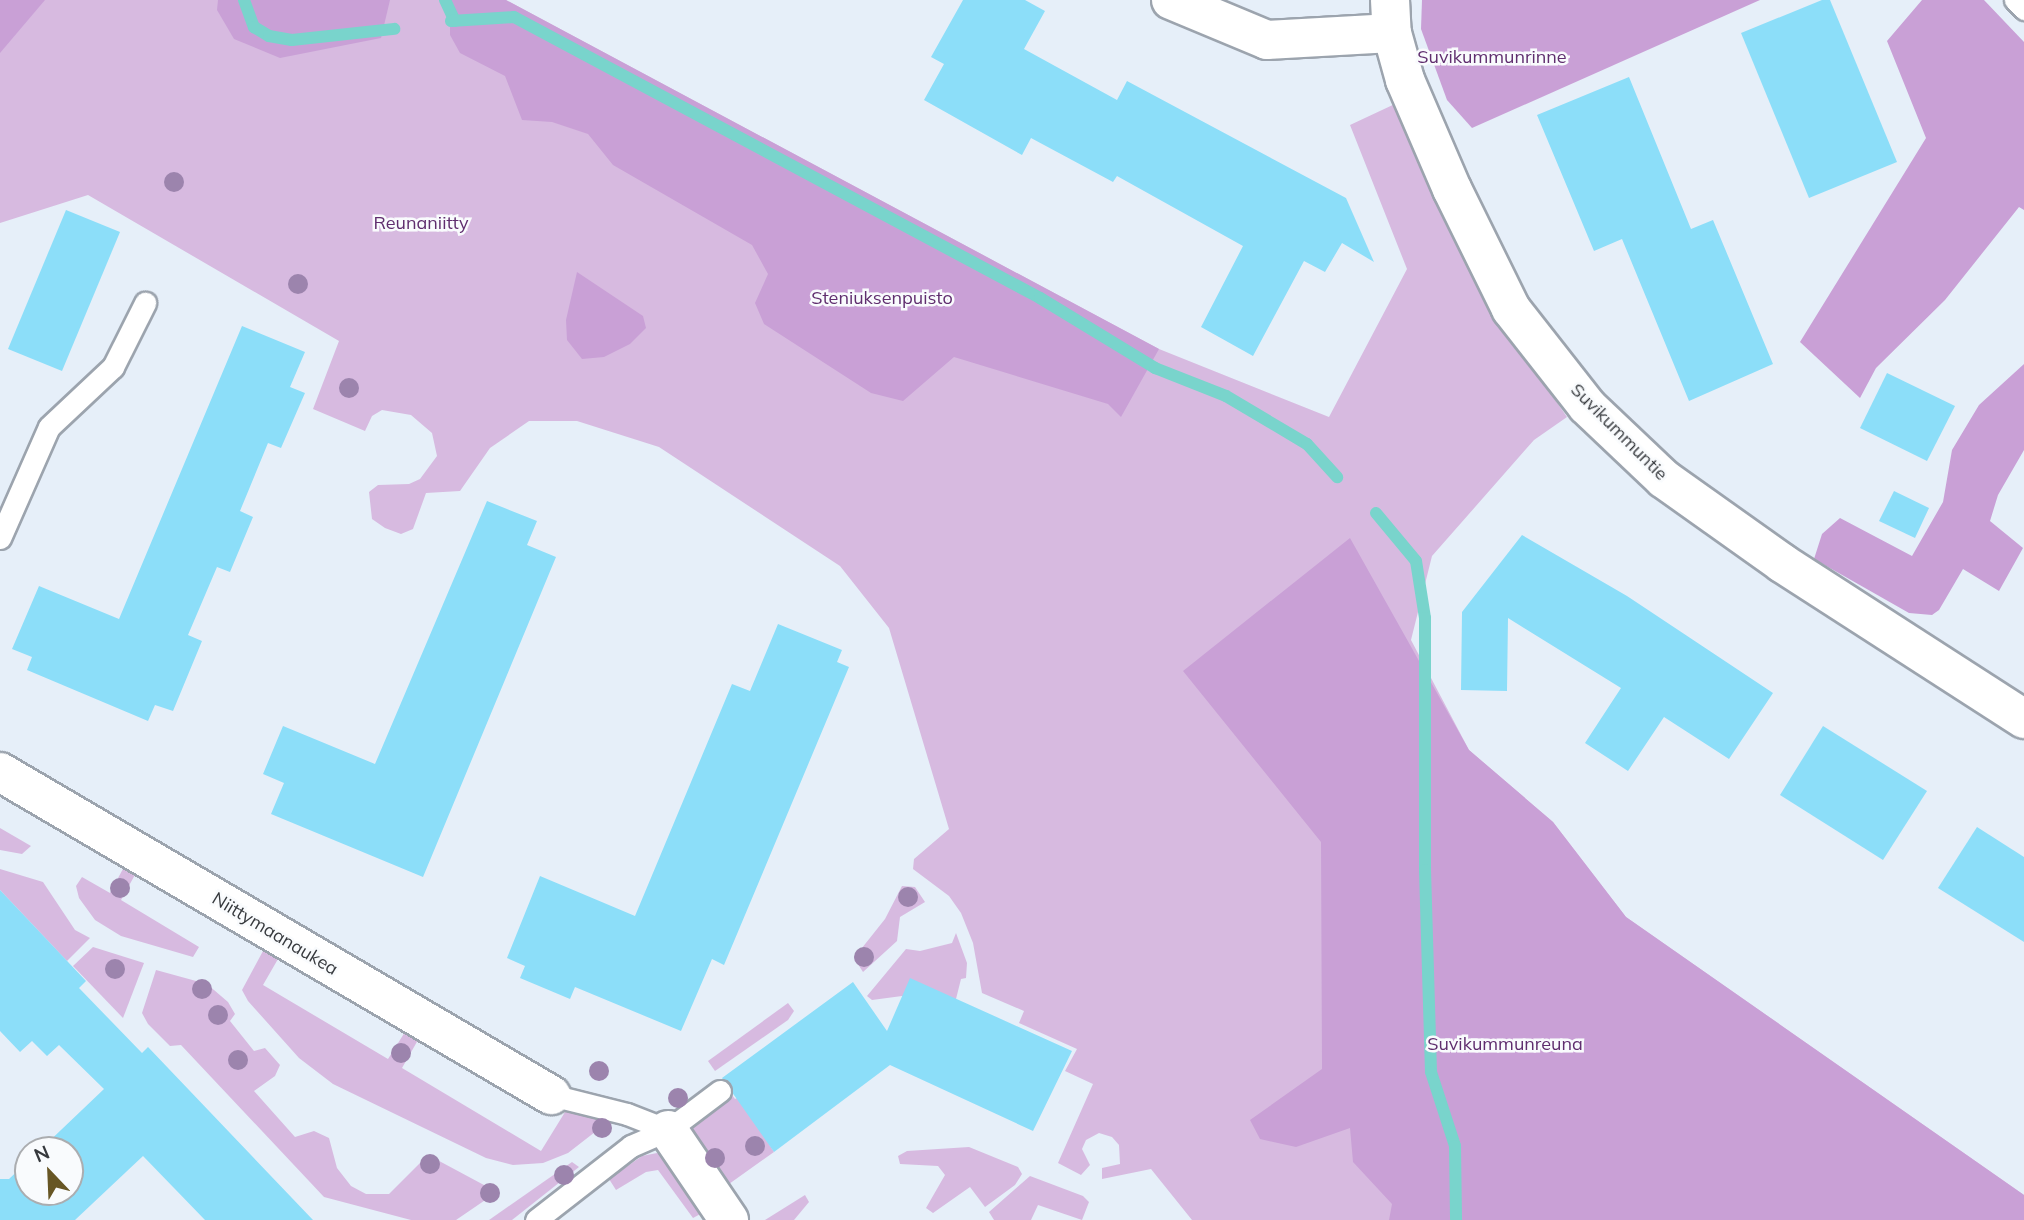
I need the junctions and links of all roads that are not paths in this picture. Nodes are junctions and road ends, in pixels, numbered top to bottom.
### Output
1 (1171, 0) edge
2 (2015, 0) edge
3 (2024, 9) edge
4 (1391, 16) edge
5 (145, 303) dead end
6 (0, 538) edge
7 (2024, 719) edge
8 (0, 772) edge
9 (720, 1091) dead end
10 (551, 1095) joint
11 (668, 1130) junction
12 (536, 1220) edge
13 (729, 1220) edge

1 - 4 street
2 - 3 lane
4 - 7 street, Suvikummuntie
5 - 6 lane
8 - 10 street, Niittymaanaukea
9 - 11 lane
10 - 11 lane
11 - 12 lane
11 - 13 street

